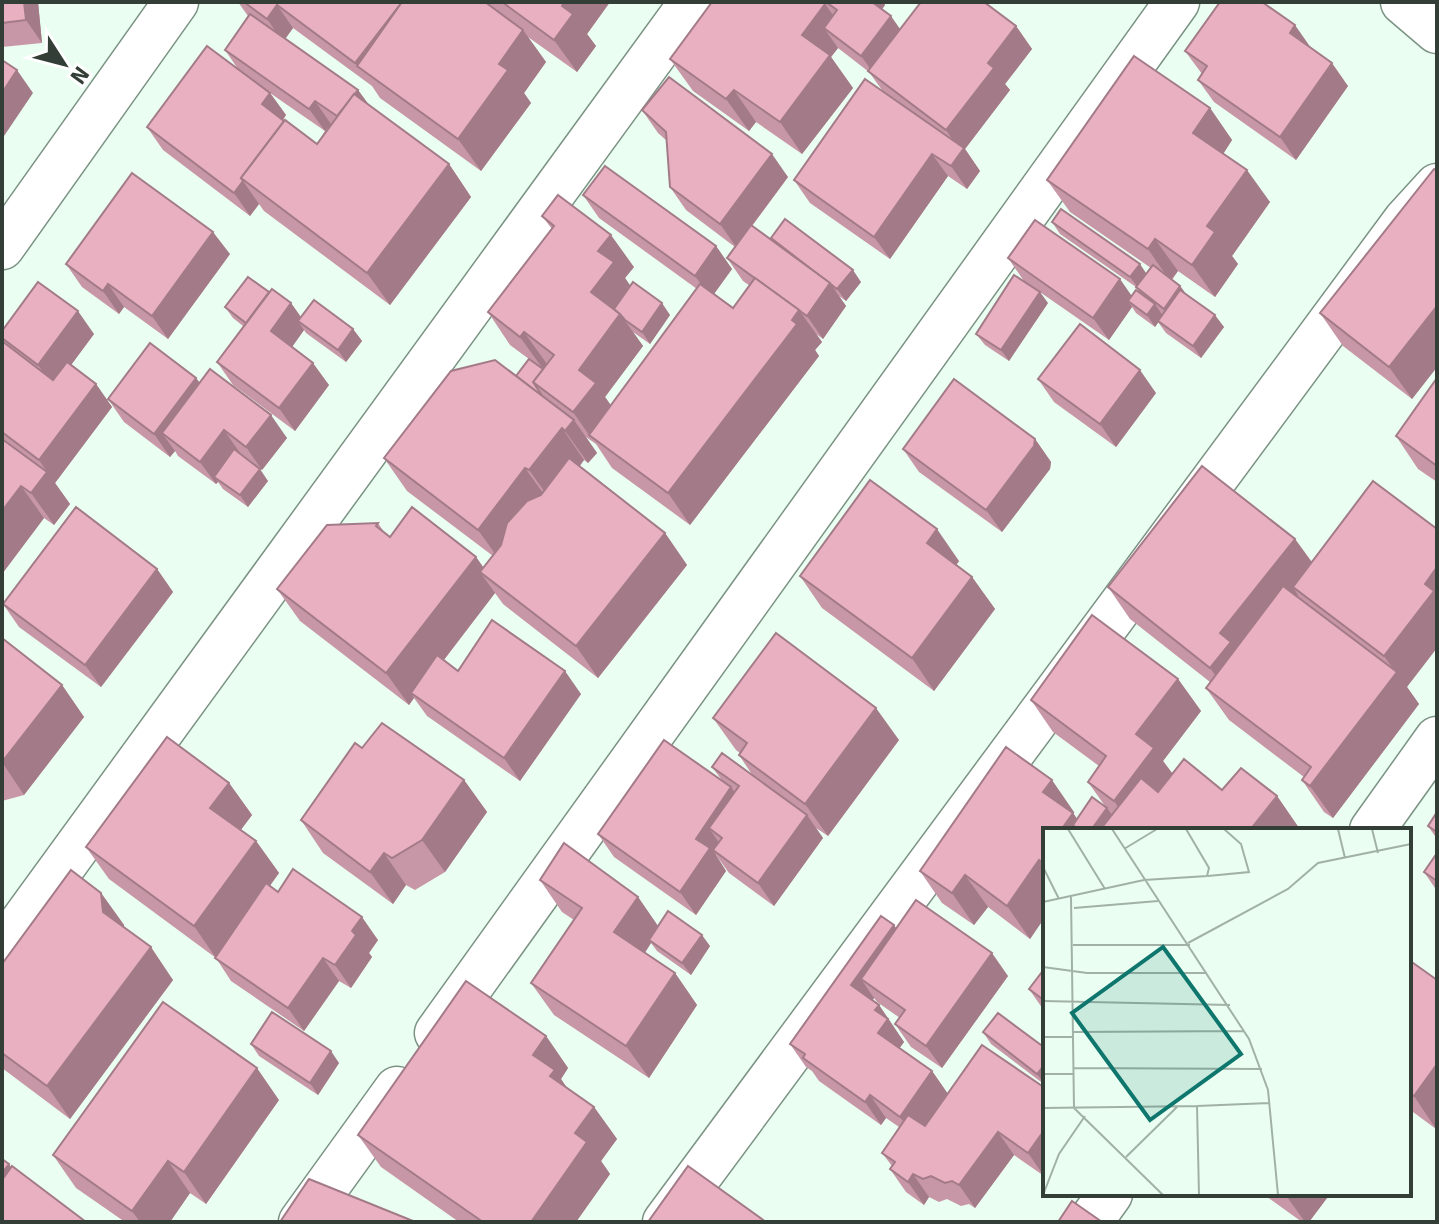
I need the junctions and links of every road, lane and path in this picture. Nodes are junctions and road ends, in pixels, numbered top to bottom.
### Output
1 (176, 2) edge
2 (692, 2) edge
3 (1177, 2) edge
4 (1403, 2) edge
5 (1437, 31) edge
6 (1437, 186) edge
7 (2, 247) edge
8 (1437, 739) edge
9 (1373, 828) edge
10 (2, 950) edge
11 (1109, 1196) edge
12 (301, 1222) edge
13 (665, 1222) edge
14 (1090, 1222) edge

1 - 7 street
2 - 10 street
3 - 12 street
4 - 5 street
6 - 13 street
8 - 9 street
11 - 14 street

